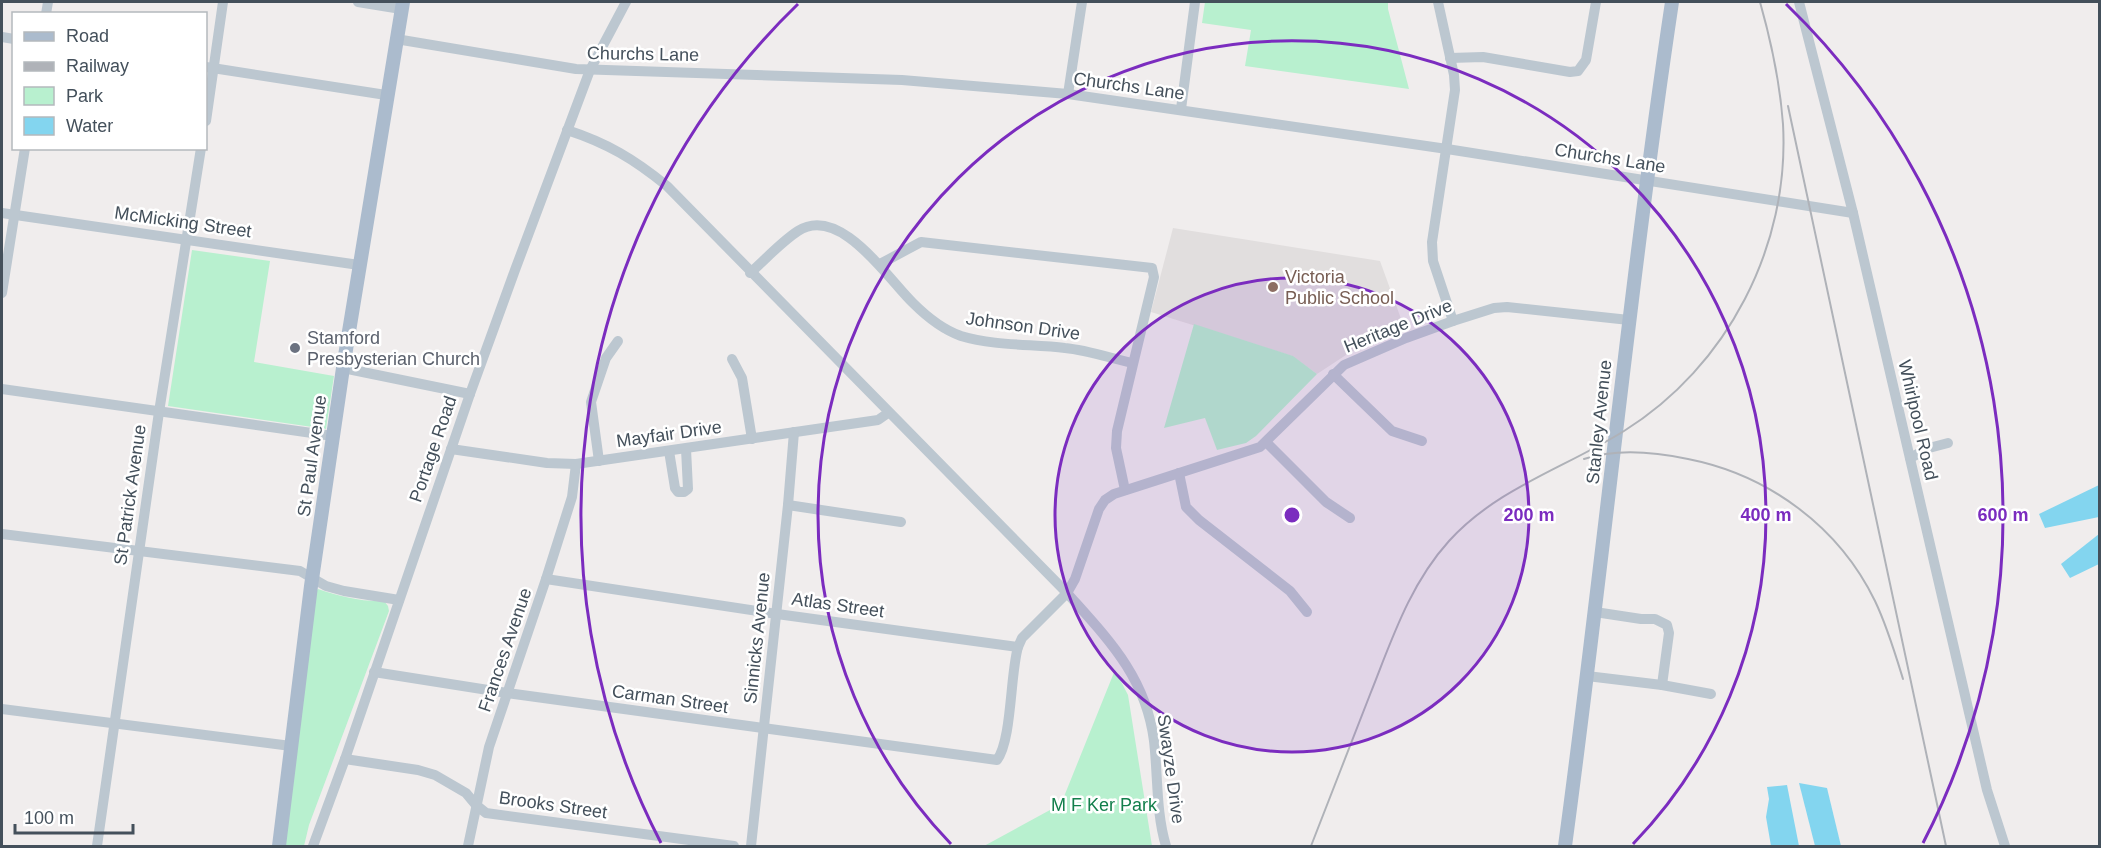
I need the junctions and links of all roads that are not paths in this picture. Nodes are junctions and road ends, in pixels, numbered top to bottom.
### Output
1 (224, 2) edge
2 (357, 2) edge
3 (626, 2) edge
4 (1083, 2) edge
5 (1195, 2) edge
6 (1437, 2) edge
7 (1596, 2) edge
8 (1672, 2) edge
9 (1799, 2) edge
10 (402, 5) edge
11 (396, 39) junction
12 (1450, 58) junction
13 (210, 68) edge
14 (590, 70) junction
15 (1068, 94) junction
16 (386, 95) junction
17 (207, 108) edge
18 (1181, 109) junction
19 (567, 130) junction
20 (1447, 149) junction
21 (25, 150) edge
22 (201, 150) edge
23 (1646, 181) junction
24 (2, 213) edge
25 (1853, 213) junction
26 (15, 215) junction
27 (186, 239) junction
28 (880, 264) junction
29 (359, 265) junction
30 (750, 273) junction
31 (2, 293) edge
32 (1629, 320) junction
33 (1453, 321) junction
34 (618, 341) dead end
35 (732, 359) dead end
36 (1132, 363) junction
37 (343, 368) junction
38 (1333, 374) junction
39 (2, 388) edge
40 (470, 394) junction
41 (159, 412) junction
42 (888, 413) junction
43 (794, 432) junction
44 (333, 436) junction
45 (752, 439) junction
46 (1422, 441) dead end
47 (1266, 442) junction
48 (1948, 443) dead end
49 (451, 449) junction
50 (686, 449) junction
51 (669, 451) junction
52 (1910, 458) junction
53 (599, 461) junction
54 (576, 464) junction
55 (1179, 473) junction
56 (1125, 490) junction
57 (788, 505) junction
58 (1350, 518) dead end
59 (901, 522) dead end
60 (2, 534) edge
61 (138, 552) junction
62 (312, 577) junction
63 (546, 579) junction
64 (1067, 593) junction
65 (399, 600) junction
66 (1307, 612) dead end
67 (1595, 612) junction
68 (777, 614) junction
69 (1018, 647) junction
70 (374, 672) junction
71 (1587, 676) junction
72 (1662, 685) junction
73 (507, 693) junction
74 (1711, 694) dead end
75 (2, 709) edge
76 (114, 723) junction
77 (764, 729) junction
78 (291, 746) junction
79 (345, 759) junction
80 (476, 806) junction
81 (97, 846) edge
82 (279, 846) edge
83 (313, 846) edge
84 (468, 846) edge
85 (735, 846) edge
86 (751, 846) edge
87 (1166, 846) edge
88 (1566, 846) edge
89 (2005, 846) edge

1 - 13 street
2 - 10 street
3 - 14 street, Portage Road
4 - 15 street
5 - 18 street
6 - 12 street
7 - 12 street
8 - 23 main road, Stanley Avenue
9 - 25 street, Whirlpool Road
10 - 11 main road, St Paul Avenue
11 - 14 street, Churchs Lane
11 - 16 main road, St Paul Avenue
12 - 20 street
13 - 16 street
13 - 17 street
14 - 15 street, Churchs Lane
14 - 19 street, Portage Road
15 - 18 street, Churchs Lane
16 - 29 main road, St Paul Avenue
18 - 20 street, Churchs Lane
19 - 30 street, Swayze Drive
19 - 40 street, Portage Road
20 - 23 street, Churchs Lane
20 - 33 street
21 - 26 street
22 - 27 street, St Patrick Avenue
23 - 25 street, Churchs Lane
23 - 32 main road, Stanley Avenue
24 - 26 street, McMicking Street
25 - 52 street, Whirlpool Road
26 - 27 street, McMicking Street
26 - 31 street
27 - 29 street, McMicking Street
27 - 41 street, St Patrick Avenue
28 - 30 street, Johnson Drive
28 - 36 street, Johnson Drive
28 - 36 street
29 - 37 main road, St Paul Avenue
30 - 42 street, Swayze Drive
32 - 33 street, Heritage Drive
32 - 67 main road, Stanley Avenue
33 - 38 street, Heritage Drive
34 - 53 street
35 - 45 street
36 - 56 street
37 - 40 street
37 - 44 main road, St Paul Avenue
38 - 46 street
38 - 47 street, Heritage Drive
39 - 41 street
40 - 49 street, Portage Road
41 - 44 street
41 - 61 street, St Patrick Avenue
42 - 43 street, Mayfair Drive
42 - 64 street, Swayze Drive
43 - 45 street, Mayfair Drive
43 - 57 street, Sinnicks Avenue
44 - 62 main road, St Paul Avenue
45 - 50 street, Mayfair Drive
47 - 55 street, Heritage Drive
47 - 58 street
48 - 52 street
49 - 54 street, Mayfair Drive
49 - 65 street, Portage Road
50 - 51 street, Mayfair Drive
50 - 51 street
51 - 53 street, Mayfair Drive
52 - 89 street, Whirlpool Road
53 - 54 street, Mayfair Drive
54 - 63 street, Frances Avenue
55 - 56 street, Heritage Drive
55 - 66 street
56 - 64 street, Heritage Drive
57 - 59 street
57 - 68 street, Sinnicks Avenue
60 - 61 street
61 - 62 street
61 - 76 street, St Patrick Avenue
62 - 65 street
62 - 78 main road, St Paul Avenue
63 - 68 street, Atlas Street
63 - 73 street, Frances Avenue
64 - 69 street
64 - 87 street, Swayze Drive
65 - 70 street, Portage Road
67 - 71 main road, Stanley Avenue
67 - 72 street
68 - 69 street, Atlas Street
68 - 77 street, Sinnicks Avenue
69 - 77 street, Carman Street
70 - 73 street, Carman Street
70 - 79 street, Portage Road
71 - 72 street
71 - 88 main road, Stanley Avenue
72 - 74 street
73 - 77 street, Carman Street
73 - 80 street, Frances Avenue
75 - 76 street
76 - 78 street
76 - 81 street, St Patrick Avenue
77 - 86 street, Sinnicks Avenue
78 - 82 main road, St Paul Avenue
79 - 80 street, Brooks Street
79 - 83 street, Portage Road
80 - 84 street, Frances Avenue
80 - 85 street, Brooks Street

